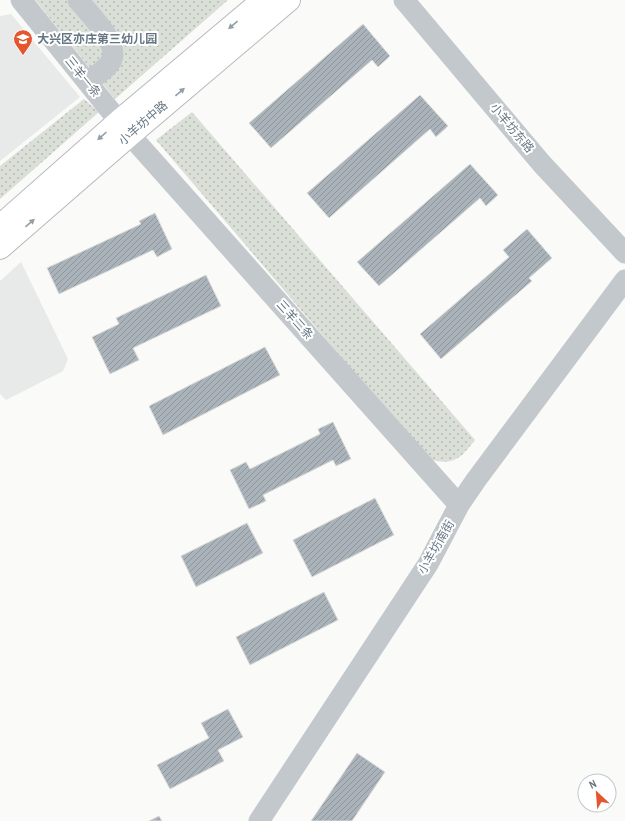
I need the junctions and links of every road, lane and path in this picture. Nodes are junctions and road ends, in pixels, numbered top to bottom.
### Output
1 (21, 0) edge
2 (78, 0) edge
3 (263, 0) edge
4 (289, 0) edge
5 (404, 0) edge
6 (88, 82) junction
7 (124, 128) junction
8 (0, 226) edge
9 (0, 248) edge
10 (625, 253) edge
11 (625, 280) edge
12 (460, 506) junction
13 (259, 821) edge

1 - 6 street, 三羊一条
2 - 6 street
3 -> 7 main road, 小羊坊中路
7 -> 4 main road, 小羊坊中路
5 - 10 street, 小羊坊东路
6 - 7 street, 三羊一条
7 -> 8 main road, 小羊坊中路
9 -> 7 main road, 小羊坊中路
7 - 12 street, 三羊二条
11 - 12 street, 小羊坊南街
12 - 13 street, 小羊坊南街

